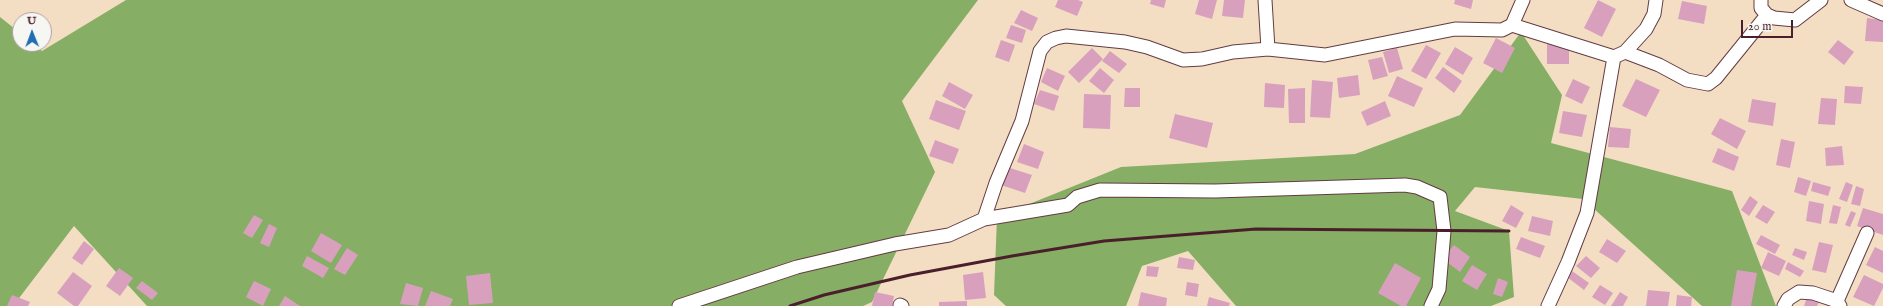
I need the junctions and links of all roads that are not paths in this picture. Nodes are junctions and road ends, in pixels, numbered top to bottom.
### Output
1 (1265, 0) edge
2 (1524, 0) edge
3 (1656, 0) edge
4 (1761, 0) edge
5 (1821, 0) edge
6 (1851, 0) edge
7 (1883, 14) edge
8 (1767, 15) junction
9 (1512, 25) junction
10 (1268, 49) junction
11 (1619, 55) junction
12 (984, 219) junction
13 (1867, 233) dead end
14 (1838, 303) edge
15 (679, 306) edge
16 (1431, 306) edge
17 (1548, 306) edge
18 (1784, 306) edge

1 - 10 street
2 - 9 street
3 - 11 street
4 - 8 street
5 - 8 street
6 - 7 street
8 - 11 street
9 - 10 street
9 - 11 street
10 - 12 street
11 - 17 street
12 - 15 street
12 - 16 street
13 - 14 street
14 - 18 street

